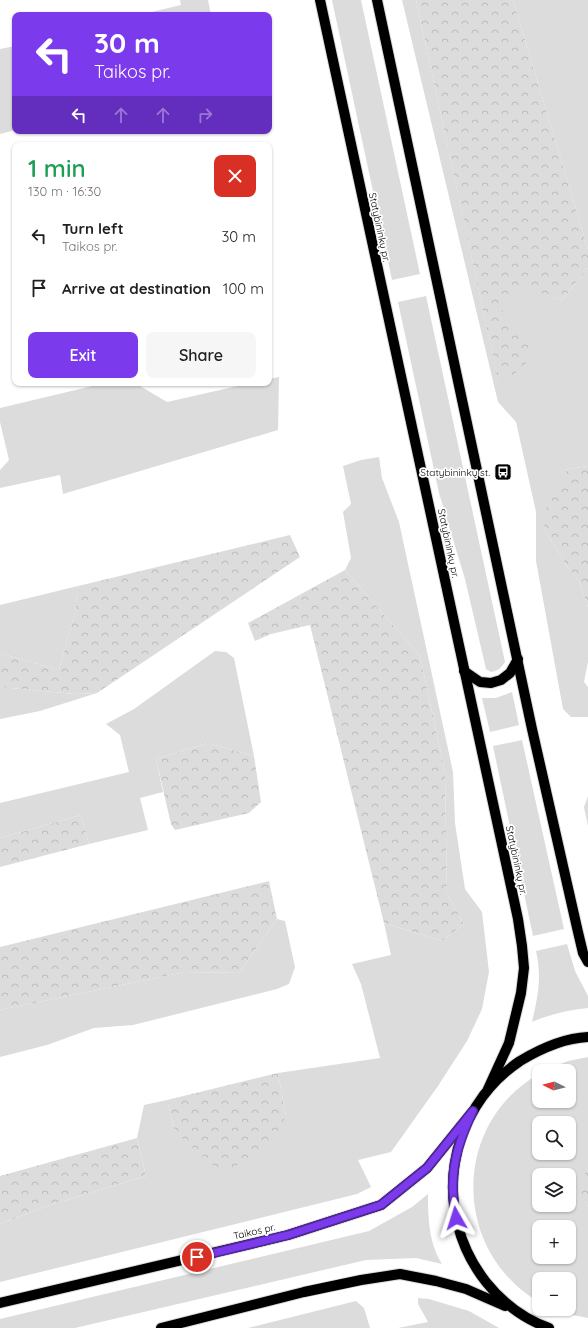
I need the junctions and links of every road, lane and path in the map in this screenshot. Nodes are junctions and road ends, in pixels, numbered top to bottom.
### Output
1 (320, 0) edge
2 (377, 0) edge
3 (518, 659) junction
4 (464, 671) junction
5 (588, 962) edge
6 (588, 1037) edge
7 (488, 1089) junction
8 (473, 1111) junction
9 (0, 1303) edge
10 (516, 1311) junction
11 (544, 1327) edge
12 (161, 1328) edge

1 - 4 main road, Statybininkų pr.
2 - 3 main road
3 - 4 main road
3 - 5 main road
4 - 7 main road, Statybininkų pr.
6 - 7 main road
7 - 8 main road
8 - 9 main road, Taikos pr.
8 - 10 main road
10 - 11 main road
10 - 12 main road

